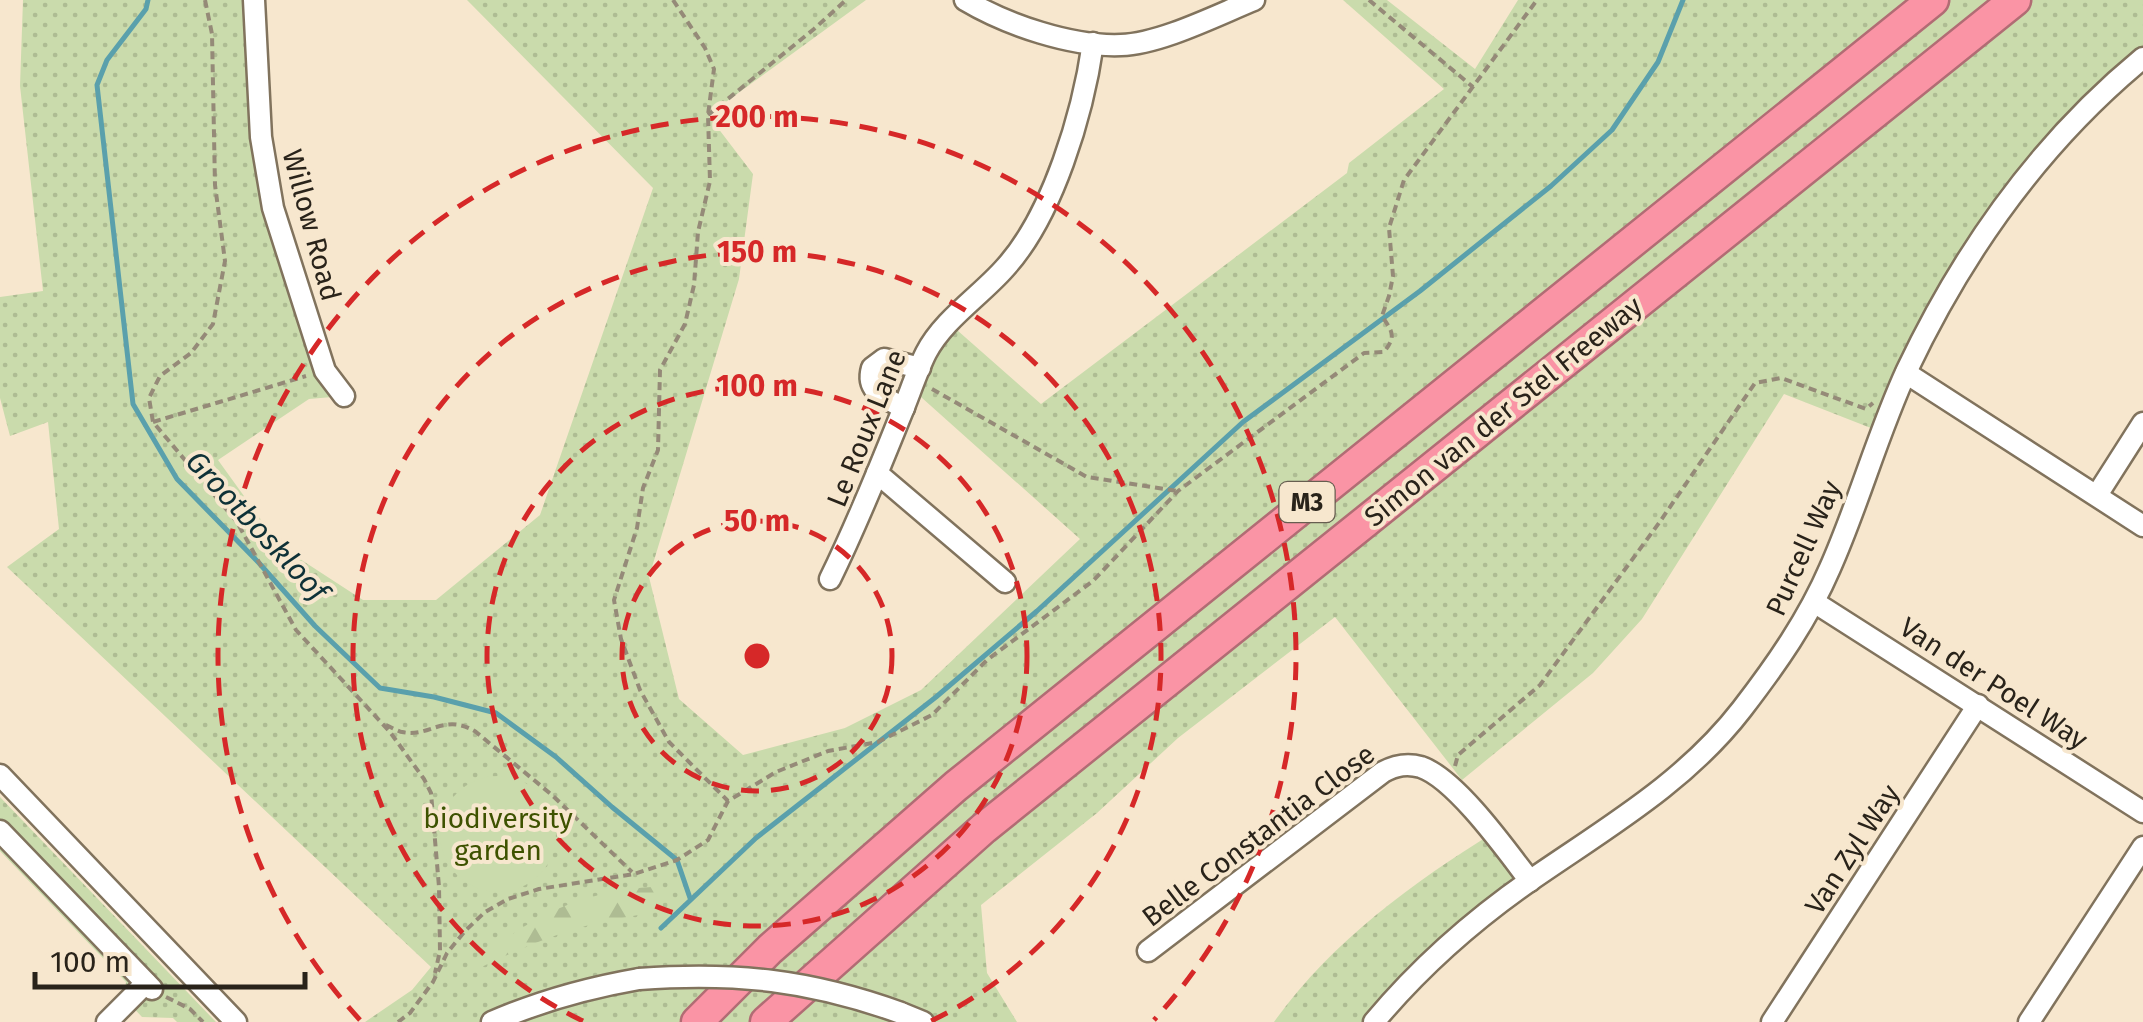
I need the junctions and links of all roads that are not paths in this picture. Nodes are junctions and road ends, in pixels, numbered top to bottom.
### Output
1 (254, 0) edge
2 (965, 0) edge
3 (1254, 0) edge
4 (1933, 0) edge
5 (2015, 0) edge
6 (2038, 0) edge
7 (1093, 43) junction
8 (2143, 58) edge
9 (1934, 66) junction
10 (1906, 373) junction
11 (918, 374) junction
12 (344, 396) dead end
13 (904, 408) junction
14 (2143, 422) edge
15 (877, 473) junction
16 (2097, 495) junction
17 (2143, 526) edge
18 (830, 579) dead end
19 (1006, 582) dead end
20 (1814, 602) junction
21 (1978, 705) junction
22 (0, 775) edge
23 (2143, 812) edge
24 (0, 830) edge
25 (2143, 847) edge
26 (1530, 881) junction
27 (1148, 951) dead end
28 (107, 1022) edge
29 (236, 1022) edge
30 (492, 1022) edge
31 (697, 1022) edge
32 (766, 1022) edge
33 (923, 1022) edge
34 (1374, 1022) edge
35 (1772, 1022) edge
36 (2029, 1022) edge

1 - 12 street, Willow Road
2 - 7 street
3 - 7 street
4 - 31 highway, Simon van der Stel Freeway / M3
5 - 9 highway, Simon van der Stel Freeway / M3
6 - 9 highway
7 - 11 street, Le Roux Lane
8 - 10 street, Purcell Way
9 - 32 highway, Simon van der Stel Freeway / M3
10 - 16 street
10 - 20 street, Purcell Way
11 - 13 street, Le Roux Lane
11 - 13 street
13 - 15 street, Le Roux Lane
14 - 16 street
15 - 18 street, Le Roux Lane
15 - 19 street
16 - 17 street
20 - 21 street, Van der Poel Way
20 - 26 street, Purcell Way
21 - 23 street, Van der Poel Way
21 - 35 street, Van Zyl Way
22 - 29 street
24 - 28 street
25 - 36 street
26 - 27 street, Belle Constantia Close
26 - 34 street, Purcell Way
30 - 33 street, bridge

